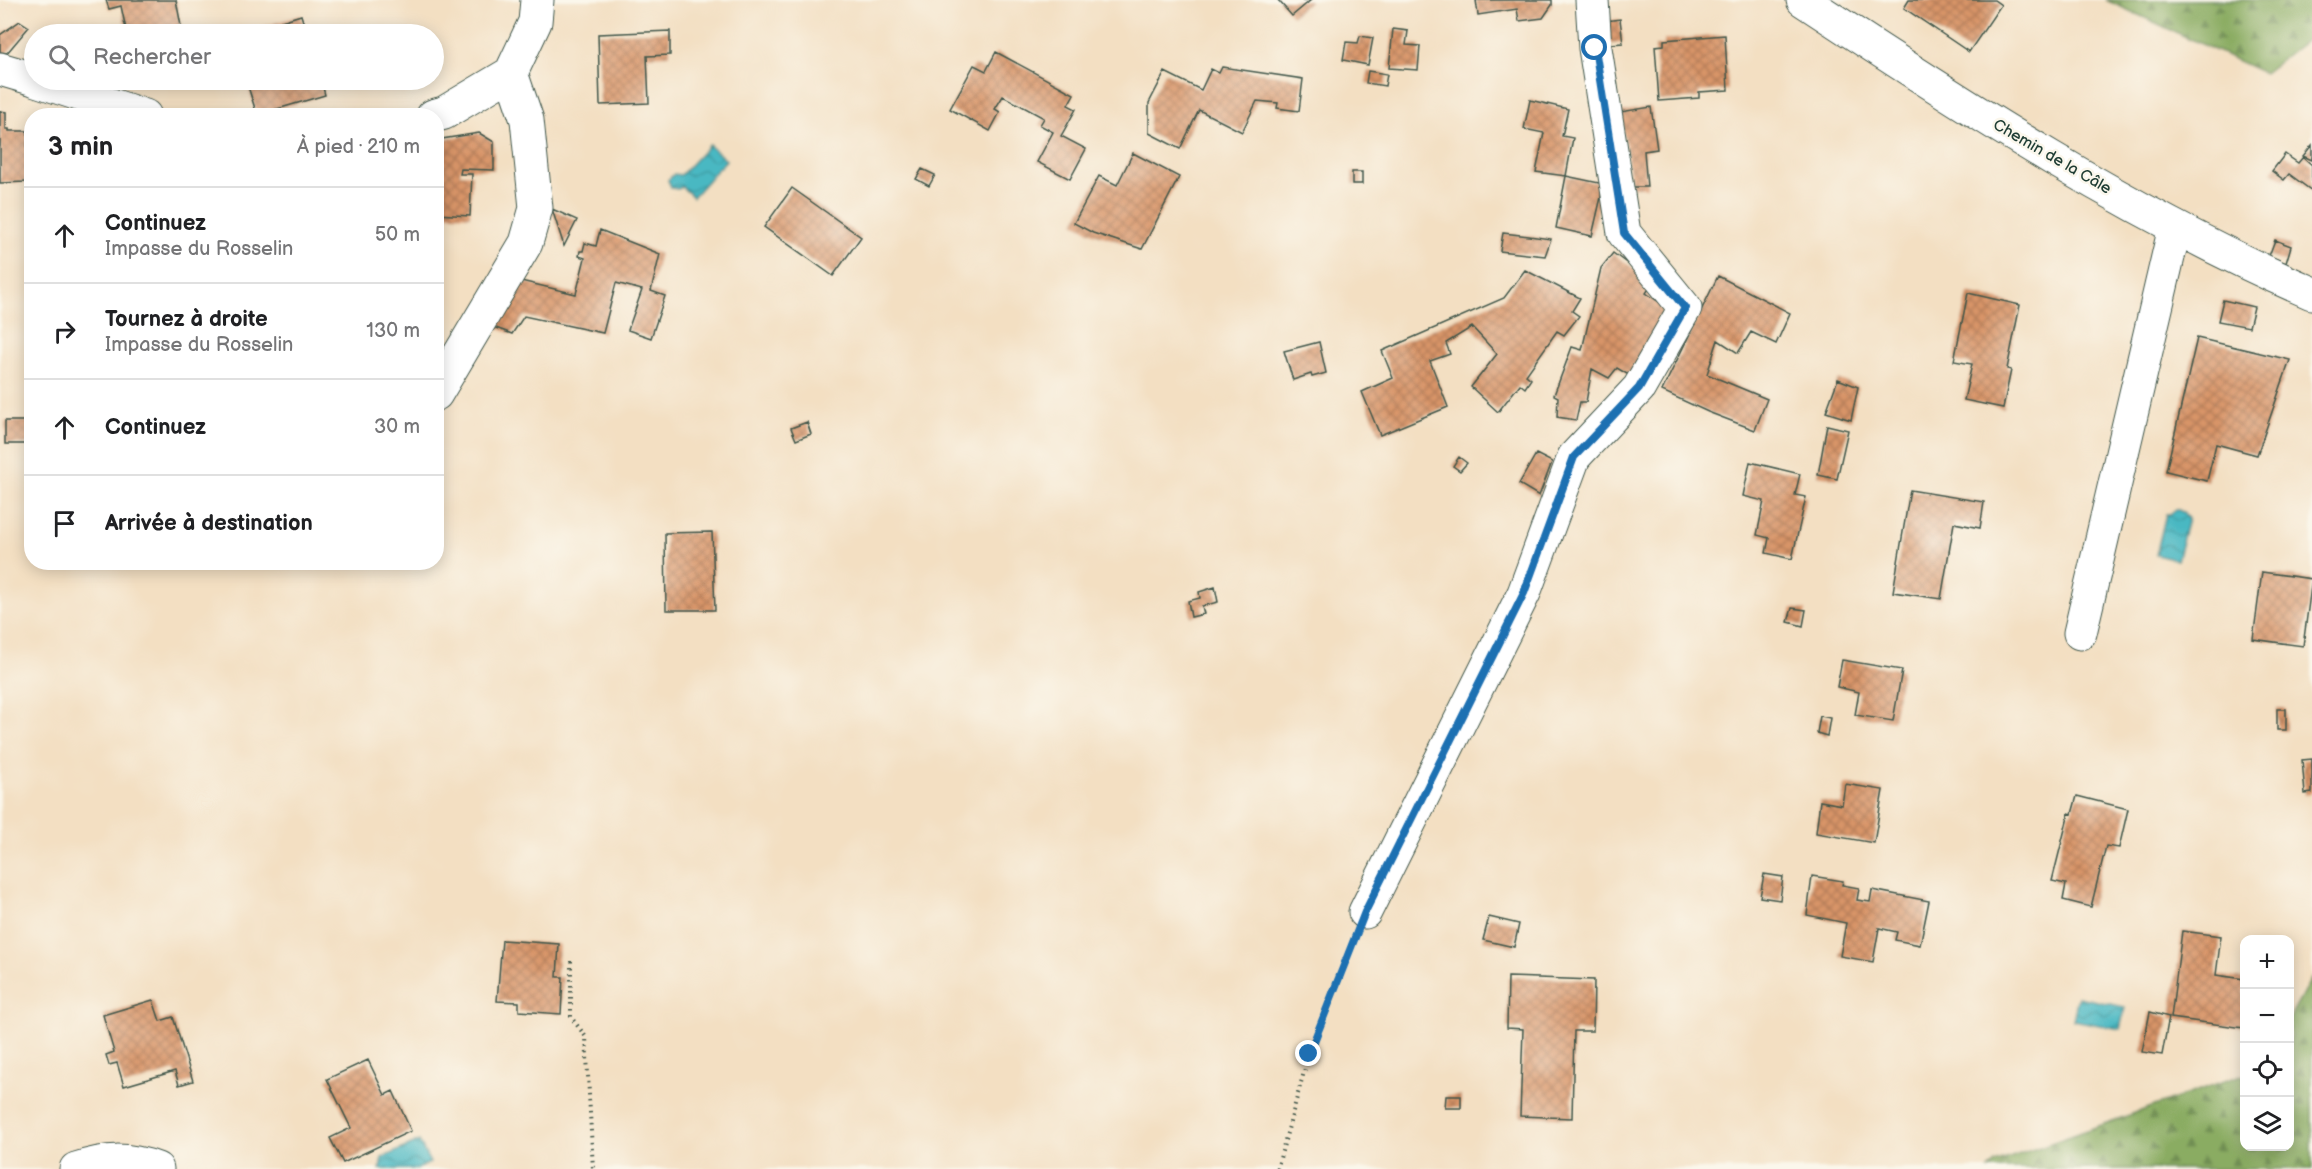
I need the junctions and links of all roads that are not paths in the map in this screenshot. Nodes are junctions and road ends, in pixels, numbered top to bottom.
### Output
1 (537, 0) edge
2 (1592, 0) edge
3 (1803, 0) edge
4 (0, 69) edge
5 (511, 73) junction
6 (24, 76) edge
7 (68, 90) edge
8 (121, 108) edge
9 (444, 113) edge
10 (2175, 227) junction
11 (2312, 293) edge
12 (444, 381) edge
13 (2080, 633) dead end
14 (1365, 912) road end
15 (75, 1169) edge
16 (157, 1169) edge

1 - 5 street
2 - 14 street
3 - 10 street, Chemin de la Câle
4 - 6 street
5 - 9 street
5 - 12 street
7 - 8 street
10 - 11 street, Chemin de la Câle
10 - 13 street
15 - 16 street

